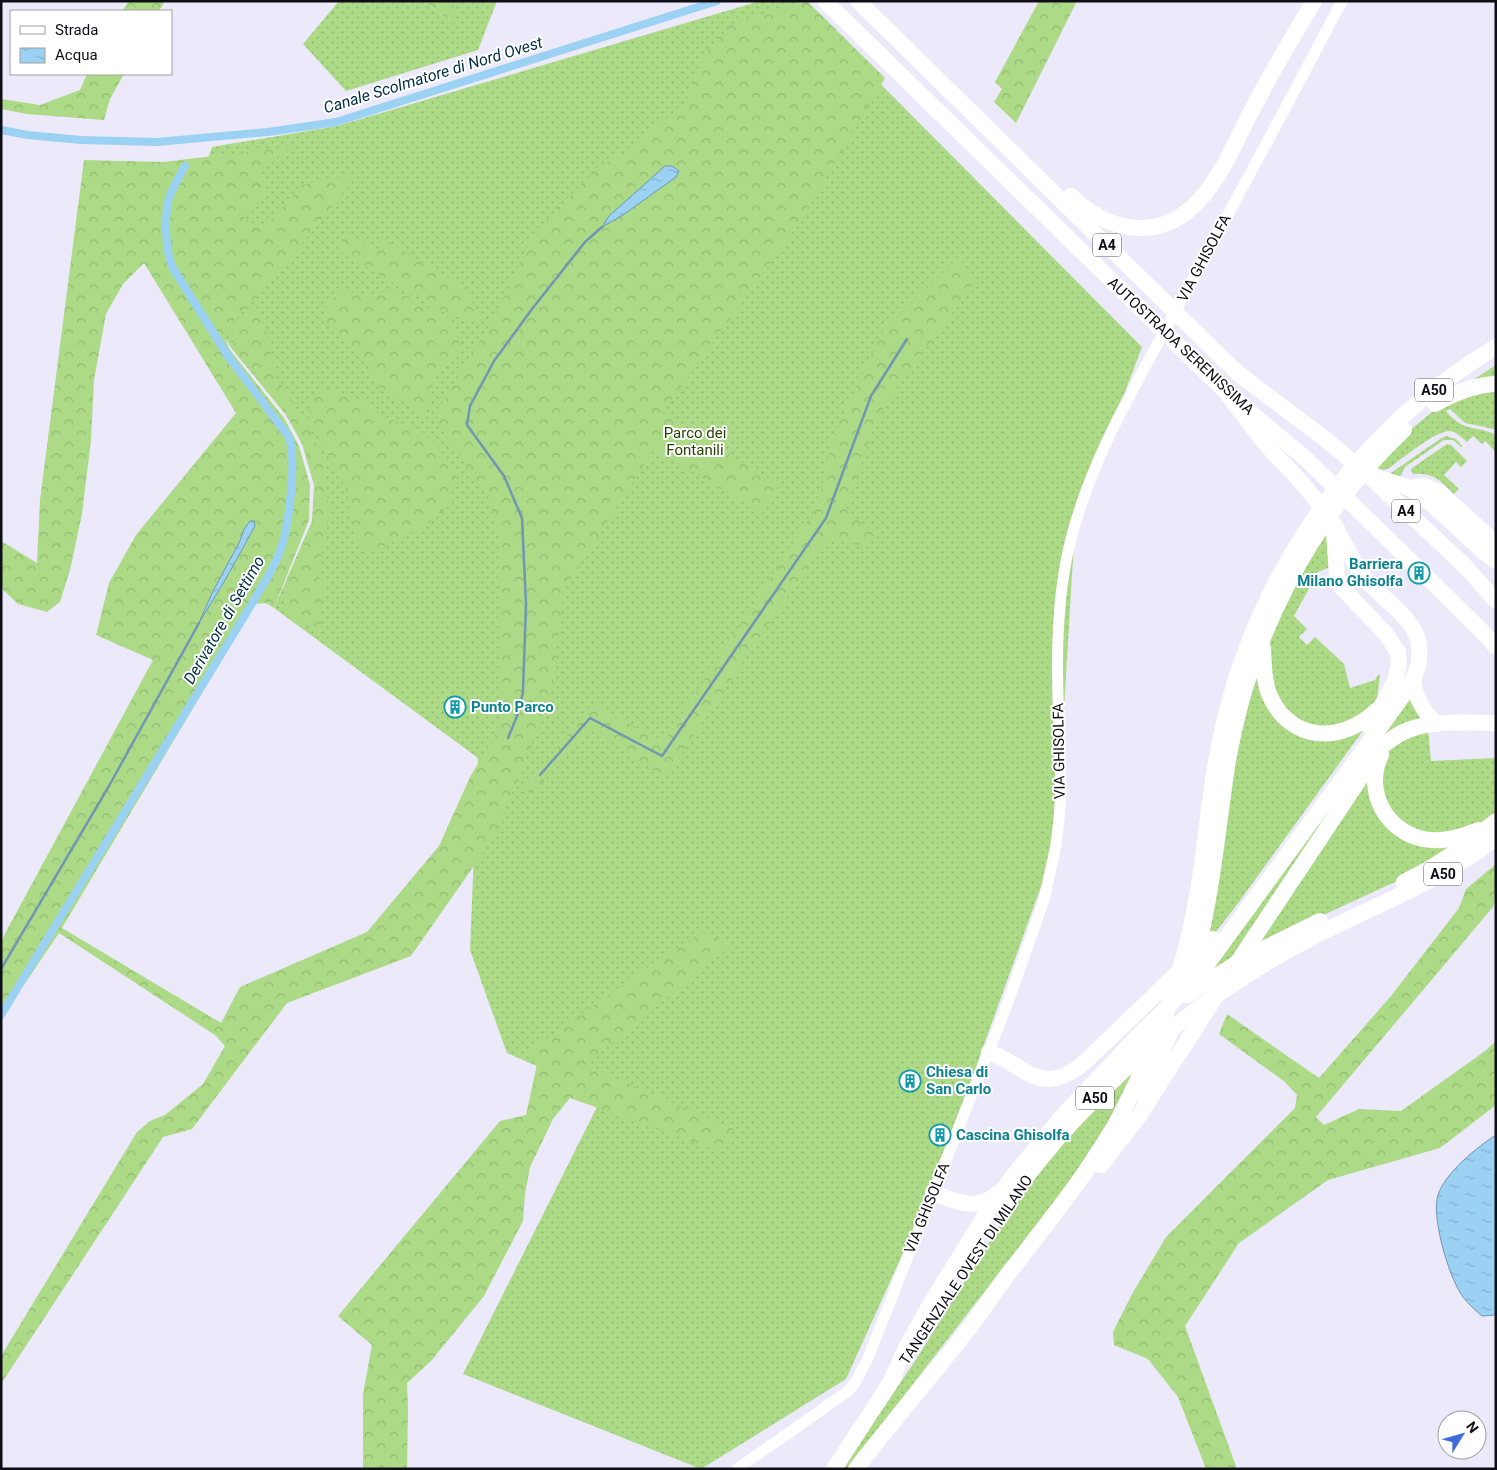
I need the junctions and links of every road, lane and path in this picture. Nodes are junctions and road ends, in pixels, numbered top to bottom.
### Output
1 (825, 1) edge
2 (858, 1) edge
3 (1314, 1) edge
4 (1342, 1) edge
5 (948, 89) junction
6 (1496, 348) edge
7 (1496, 360) edge
8 (1496, 384) edge
9 (1226, 392) junction
10 (1435, 404) junction
11 (1382, 444) junction
12 (1368, 475) junction
13 (1410, 488) junction
14 (1334, 524) junction
15 (1309, 537) junction
16 (1496, 543) edge
17 (1496, 561) edge
18 (1496, 602) edge
19 (1263, 637) junction
20 (1496, 647) edge
21 (1413, 680) junction
22 (1381, 707) junction
23 (1496, 722) edge
24 (1437, 724) junction
25 (1389, 740) junction
26 (1495, 822) edge
27 (1496, 838) edge
28 (1164, 1011) junction
29 (989, 1052) junction
30 (1147, 1073) junction
31 (1117, 1144) junction
32 (1012, 1176) junction
33 (933, 1192) junction
34 (974, 1322) junction
35 (889, 1385) junction
36 (737, 1469) edge
37 (834, 1469) edge
38 (856, 1469) edge

1 - 9 highway, AUTOSTRADA SERENISSIMA / A4
2 - 5 highway, AUTOSTRADA SERENISSIMA / A4
3 - 5 highway
4 - 29 street, VIA GHISOLFA
5 - 12 highway, AUTOSTRADA SERENISSIMA / A4
6 - 11 highway, A50
7 - 10 highway
8 - 10 highway
9 - 14 highway
9 - 20 highway, AUTOSTRADA SERENISSIMA / A4
10 - 11 highway
11 - 15 highway, A50
12 - 13 highway
12 - 18 highway, AUTOSTRADA SERENISSIMA / A4
13 - 16 highway
13 - 17 highway
14 - 21 highway
14 - 22 highway
15 - 19 highway
15 - 30 highway, A50
19 - 22 highway
19 - 30 highway
21 - 24 highway
21 - 28 highway
22 - 29 highway
23 - 24 highway
24 - 25 highway
25 - 26 highway
25 - 31 highway
26 - 28 highway
27 - 35 highway, TANGENZIALE OVEST DI MILANO / A50
28 - 32 highway
29 - 33 street, VIA GHISOLFA
30 - 31 highway
30 - 34 highway, TANGENZIALE OVEST DI MILANO / A50
31 - 34 highway
32 - 33 highway
32 - 35 highway
33 - 36 street, VIA GHISOLFA
34 - 38 highway, TANGENZIALE OVEST DI MILANO / A50
35 - 37 highway, TANGENZIALE OVEST DI MILANO / A50

